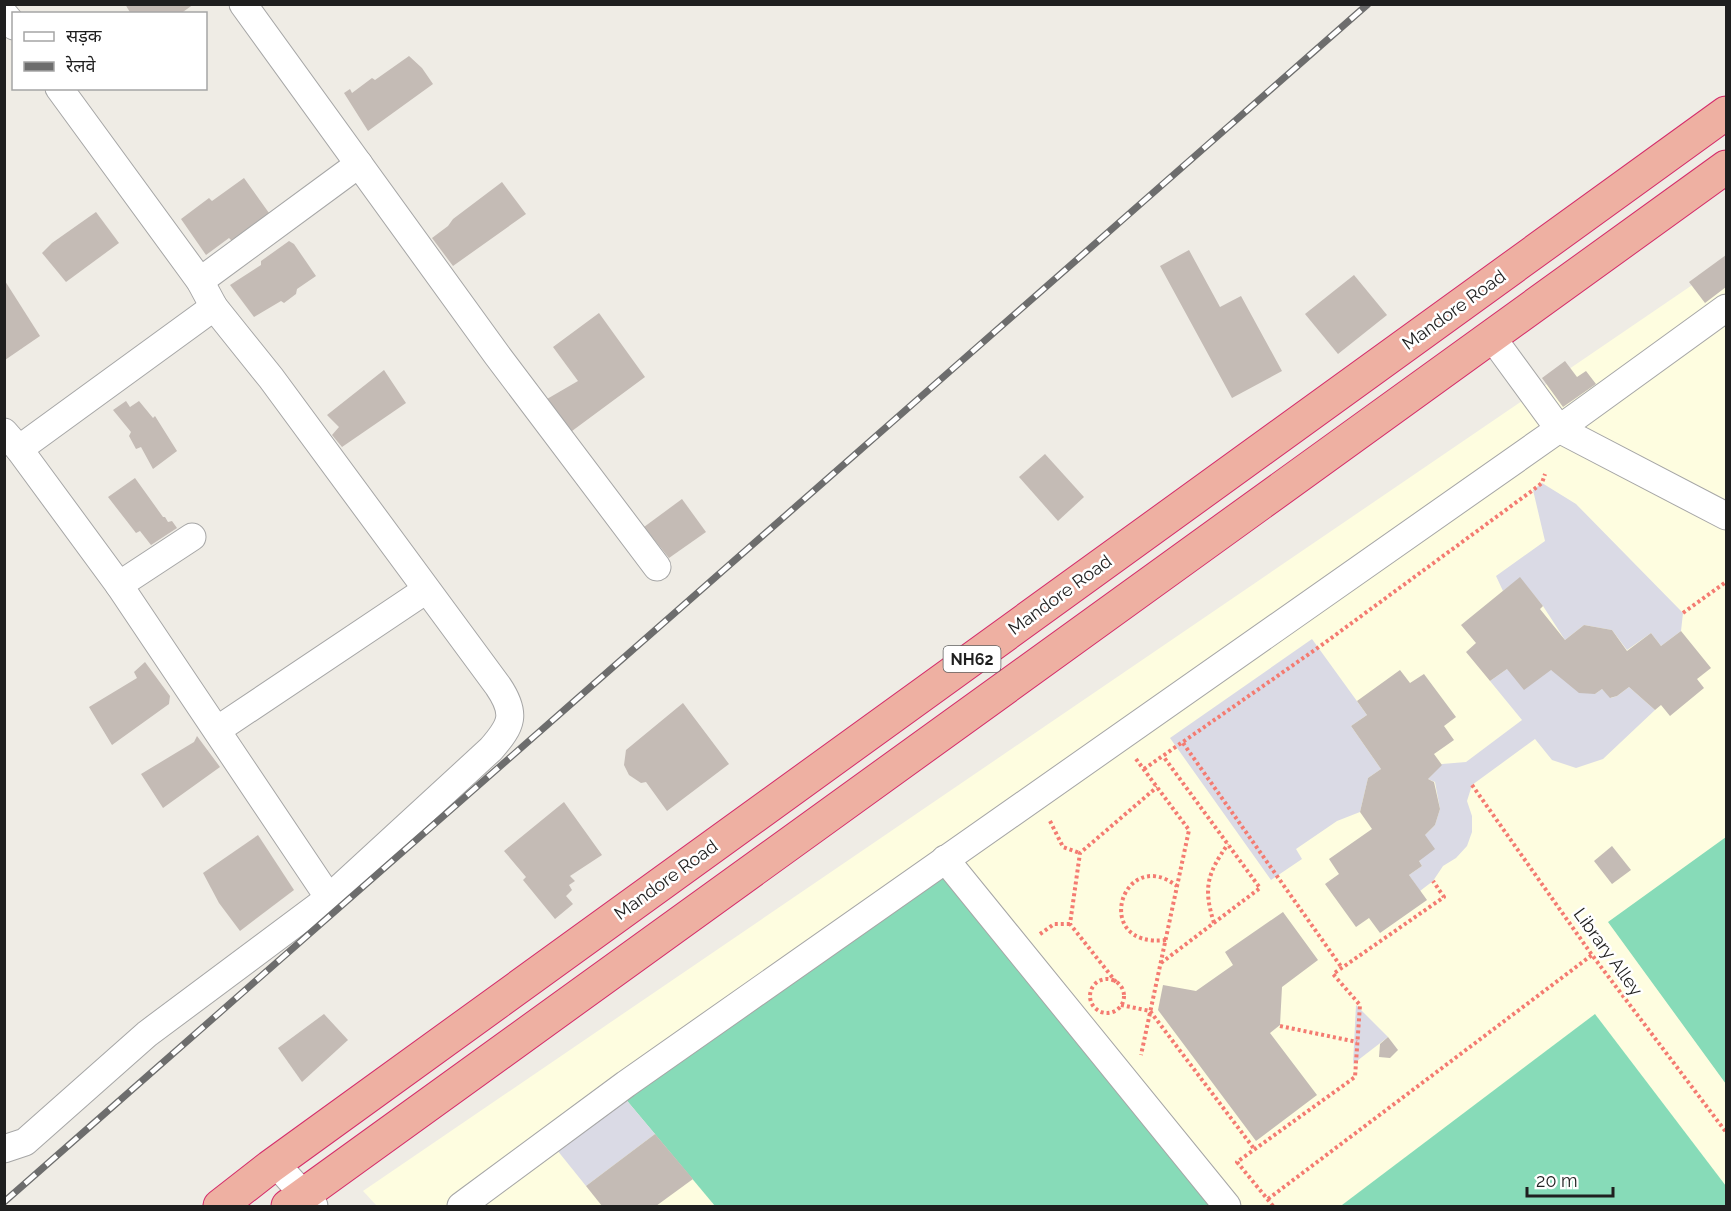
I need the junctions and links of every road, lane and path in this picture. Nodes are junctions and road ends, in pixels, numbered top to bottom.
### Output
1 (243, 4) edge
2 (60, 90) edge
3 (1726, 113) edge
4 (359, 164) junction
5 (1726, 167) edge
6 (200, 281) junction
7 (214, 307) junction
8 (1726, 308) edge
9 (1491, 336) junction
10 (1559, 429) junction
11 (12, 441) edge
12 (1726, 516) edge
13 (192, 537) dead end
14 (657, 567) dead end
15 (1726, 582) edge
16 (119, 585) junction
17 (426, 590) junction
18 (1683, 613) dead end
19 (217, 730) junction
20 (1119, 736) junction
21 (1183, 743) junction
22 (1163, 756) junction
23 (1144, 770) junction
24 (1472, 785) dead end
25 (1157, 787) junction
26 (1048, 818) dead end
27 (1228, 844) junction
28 (1080, 853) junction
29 (945, 859) junction
30 (1433, 881) dead end
31 (1177, 885) junction
32 (329, 898) junction
33 (1214, 923) junction
34 (1070, 924) junction
35 (1036, 937) dead end
36 (1166, 940) junction
37 (1592, 955) junction
38 (1160, 963) junction
39 (1342, 968) junction
40 (1116, 981) junction
41 (1121, 1005) junction
42 (1150, 1011) junction
43 (1280, 1026) dead end
44 (1358, 1042) junction
45 (1133, 1091) junction
46 (1726, 1132) edge
47 (4, 1149) edge
48 (1255, 1150) junction
49 (275, 1163) junction
50 (1268, 1199) junction
51 (301, 1202) edge
52 (220, 1206) edge
53 (461, 1206) edge
54 (1227, 1206) edge
55 (1273, 1206) edge

1 - 4 street
2 - 6 street
3 - 49 highway, Mandore Road / NH62
4 - 6 street
4 - 14 street
5 - 9 highway
6 - 7 street
7 - 11 street
7 - 17 street
8 - 10 street
9 - 10 street
9 - 51 highway
10 - 12 street
10 - 20 street
10 - 21 path
11 - 16 street
13 - 16 street
15 - 18 path
16 - 19 street
17 - 19 street
17 - 32 street
19 - 32 street
20 - 23 path
20 - 29 street
21 - 22 path
21 - 39 path
22 - 23 path
22 - 27 path
23 - 25 path
24 - 37 path, Library Alley
25 - 28 path
25 - 31 path
26 - 28 path
27 - 33 path
27 - 33 path
28 - 34 path
29 - 45 street
29 - 53 street
30 - 39 path
31 - 36 path
31 - 36 path
32 - 47 street
33 - 38 path
34 - 35 path
34 - 40 path
36 - 38 path
37 - 46 path, Library Alley
37 - 50 path
38 - 42 path
39 - 44 path
40 - 41 path
40 - 41 path
41 - 42 path
42 - 45 path
42 - 48 path
43 - 44 path
44 - 48 path
45 - 54 street
48 - 50 path
49 - 51 street
49 - 52 highway, Mandore Road / NH62
50 - 55 path

